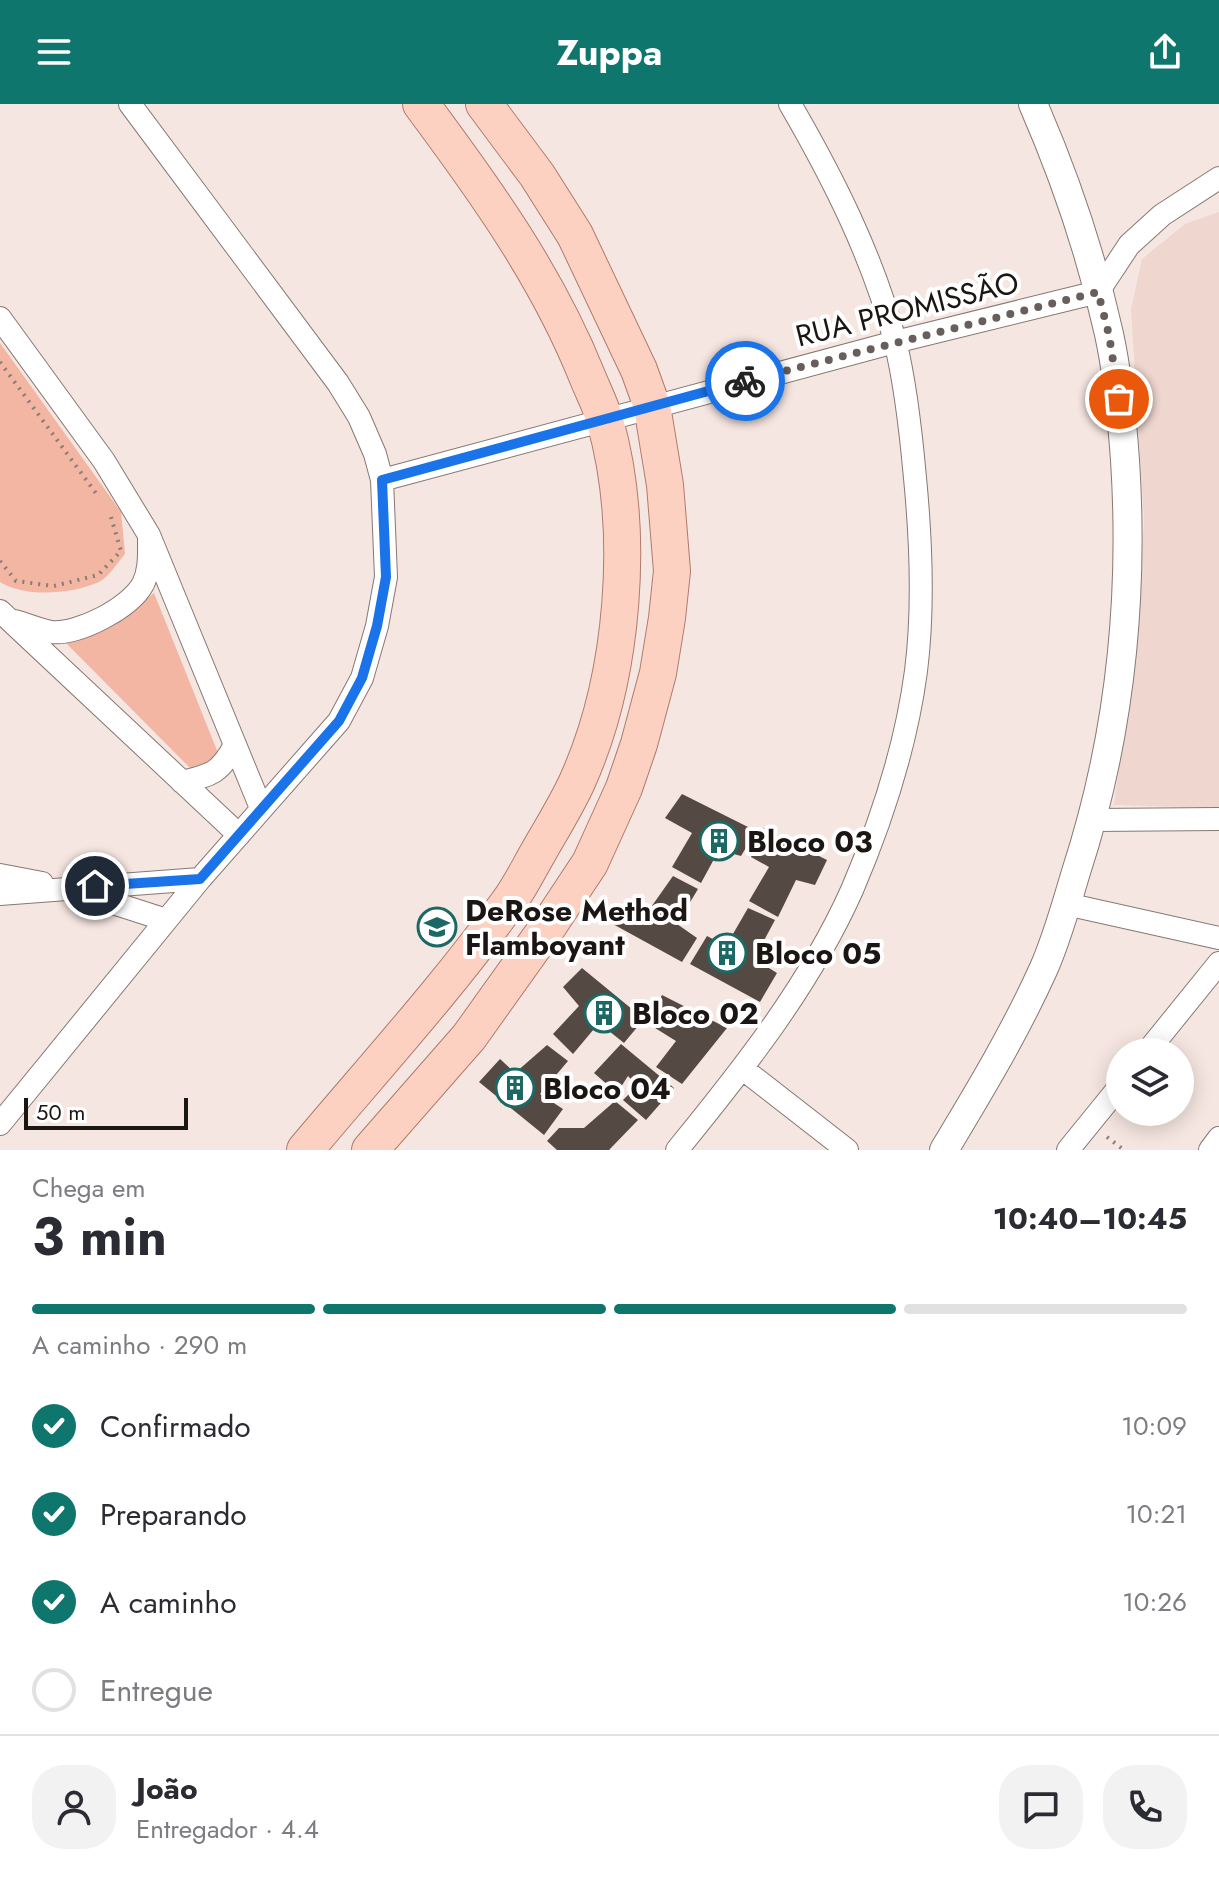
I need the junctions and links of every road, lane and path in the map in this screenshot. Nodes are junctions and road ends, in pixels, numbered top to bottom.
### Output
1 (130, 104) edge
2 (421, 104) edge
3 (484, 104) edge
4 (790, 104) edge
5 (1033, 104) edge
6 (1219, 178) edge
7 (1098, 292) junction
8 (0, 318) edge
9 (895, 342) junction
10 (0, 362) edge
11 (652, 406) junction
12 (605, 421) junction
13 (382, 480) junction
14 (102, 502) dead end
15 (111, 514) dead end
16 (149, 535) junction
17 (0, 561) edge
18 (5, 615) edge
19 (235, 745) junction
20 (182, 782) junction
21 (261, 808) junction
22 (1219, 819) edge
23 (1093, 820) junction
24 (239, 835) junction
25 (0, 875) edge
26 (200, 879) junction
27 (69, 888) junction
28 (0, 894) edge
29 (509, 901) junction
30 (1066, 904) junction
31 (166, 920) junction
32 (549, 925) junction
33 (1219, 938) edge
34 (1219, 963) edge
35 (1158, 1038) edge
36 (743, 1069) junction
37 (1106, 1103) edge
38 (0, 1124) edge
39 (1219, 1138) edge
40 (305, 1150) edge
41 (370, 1150) edge
42 (677, 1150) edge
43 (847, 1150) edge
44 (944, 1150) edge
45 (1068, 1150) edge
46 (1210, 1150) edge

1 - 13 street
2 - 12 main road
3 - 11 main road
4 - 9 street
5 - 7 street
6 - 7 street
7 - 9 street, RUA PROMISSÃO
7 - 23 street
8 - 16 street
9 - 11 street, RUA PROMISSÃO
9 - 36 street
10 - 14 path
11 - 12 street, RUA PROMISSÃO
11 - 32 main road
12 - 13 street, RUA PROMISSÃO
12 - 29 main road
13 - 21 street
15 - 17 path
16 - 18 street
16 - 19 street
18 - 20 street
19 - 20 street
19 - 21 street
20 - 24 street
21 - 24 street
22 - 23 street
23 - 30 street
24 - 26 street
25 - 27 street
26 - 27 street
26 - 31 street
27 - 28 street
27 - 31 street
29 - 32 lane
29 - 40 main road
30 - 33 street
30 - 44 street
31 - 38 street
32 - 41 main road
34 - 35 street
36 - 42 street
36 - 43 street
37 - 45 street
39 - 46 street

